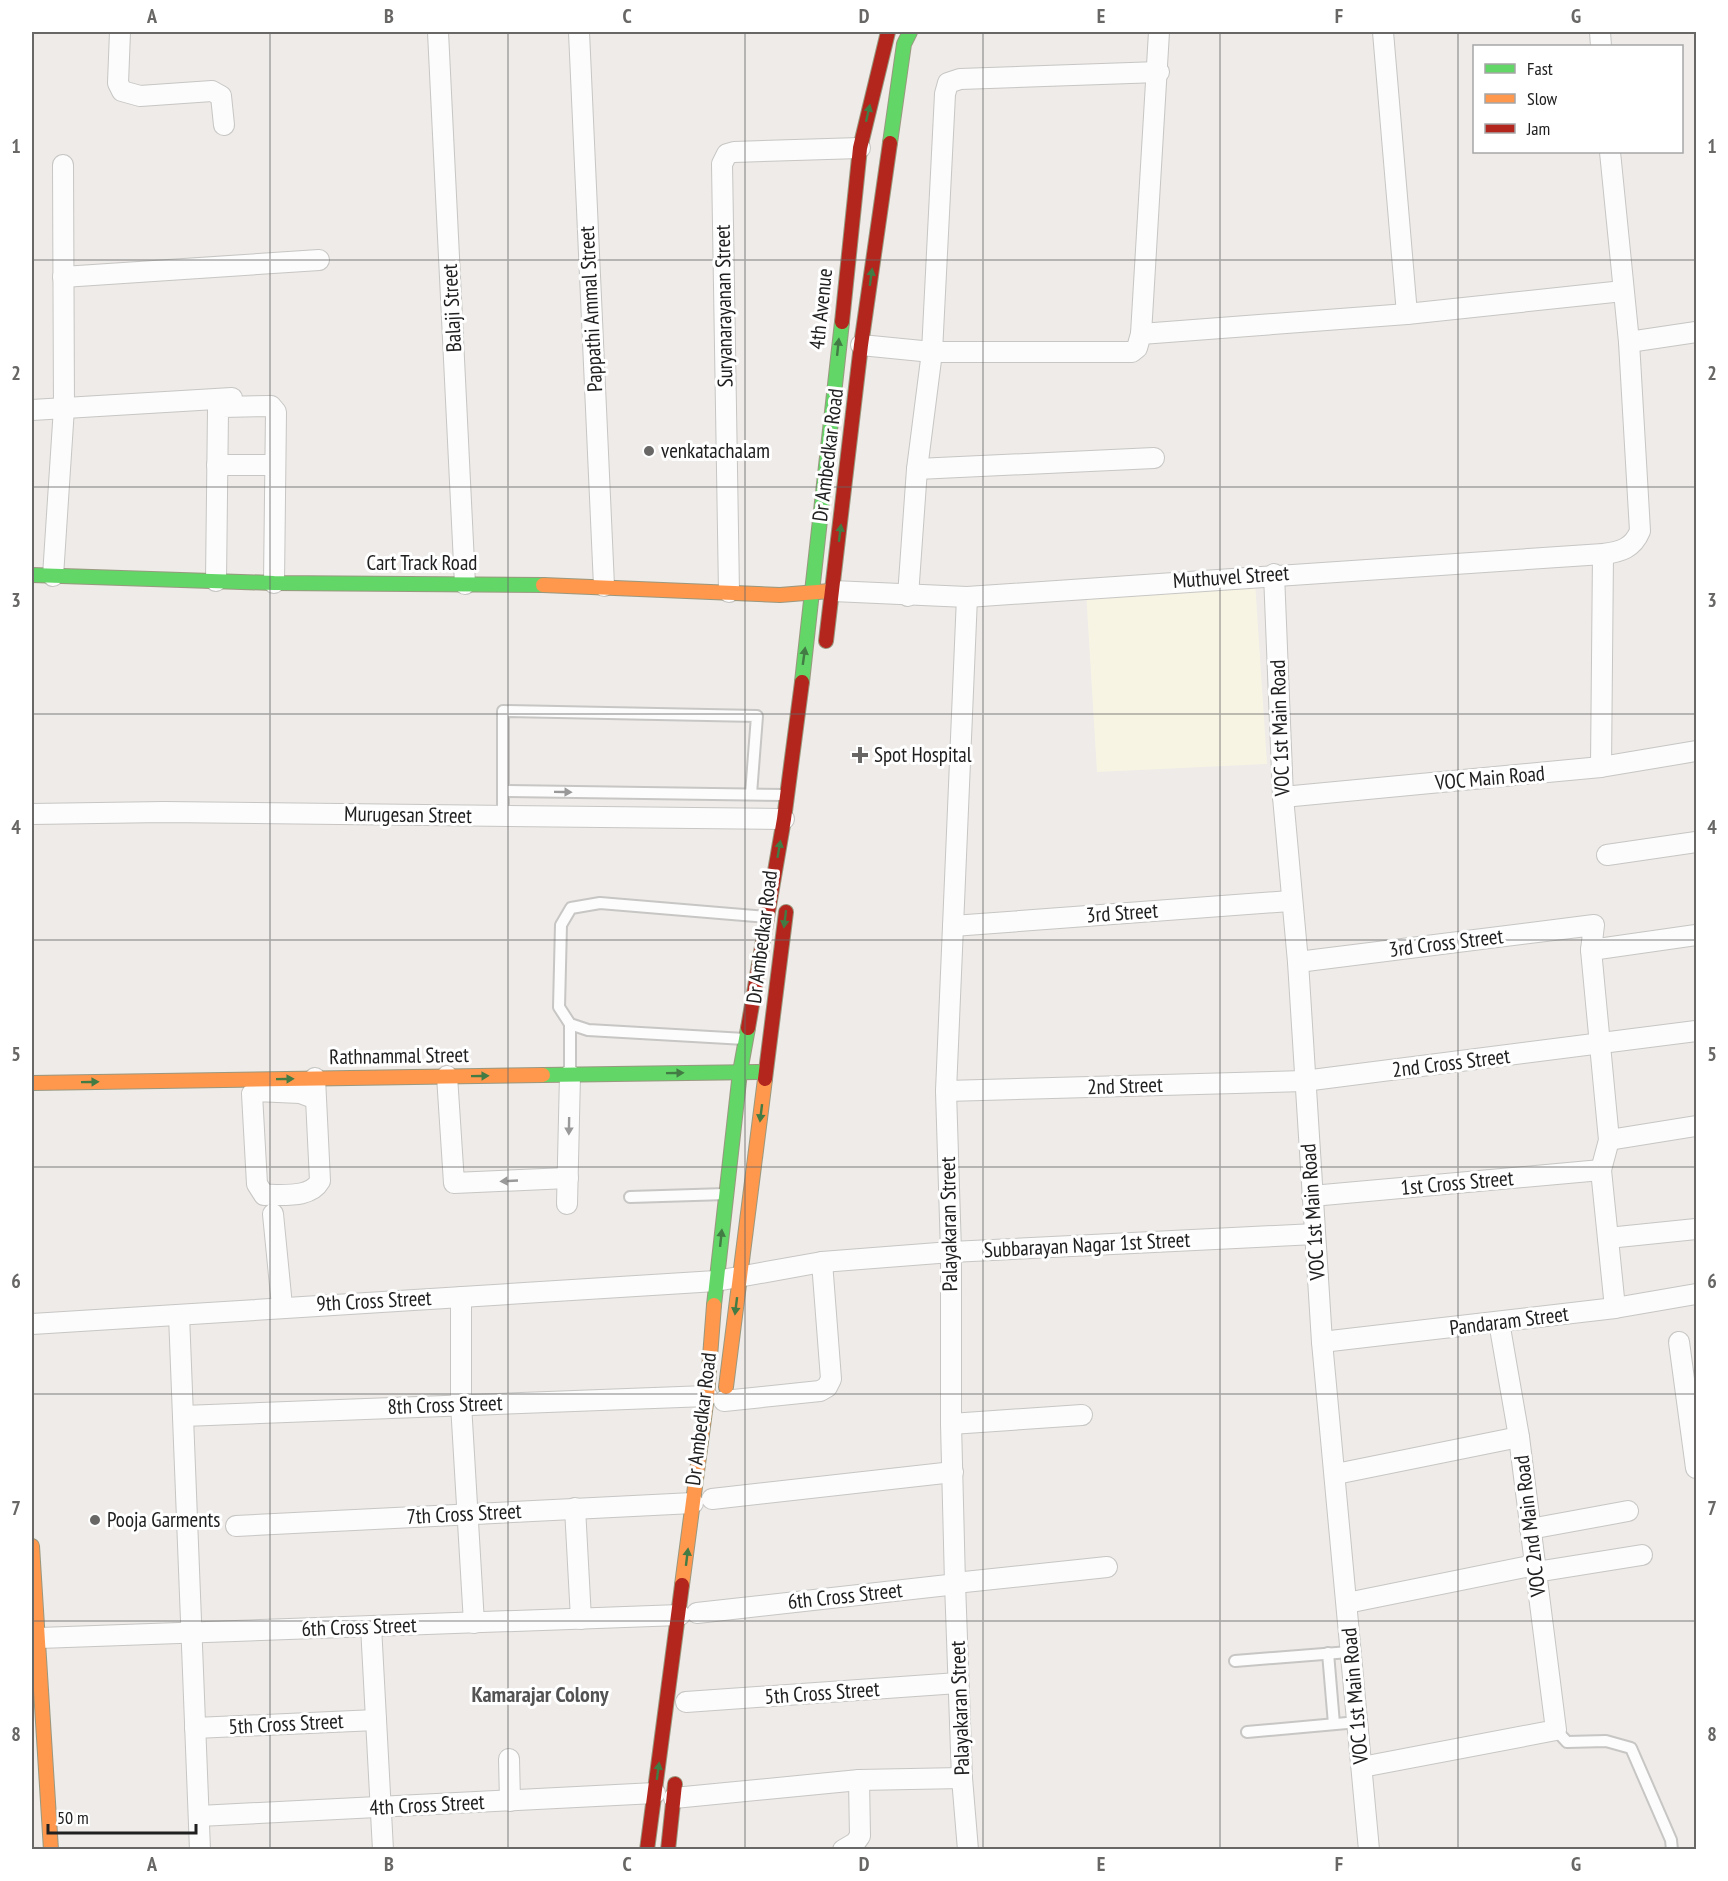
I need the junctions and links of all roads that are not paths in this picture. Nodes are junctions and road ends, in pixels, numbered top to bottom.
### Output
1 (120, 32) edge
2 (438, 32) edge
3 (579, 32) edge
4 (888, 32) edge
5 (910, 32) edge
6 (1159, 32) edge
7 (1383, 32) edge
8 (1159, 72) junction
9 (224, 125) dead end
10 (860, 148) junction
11 (1611, 153) edge
12 (63, 165) dead end
13 (319, 260) dead end
14 (63, 277) junction
15 (1623, 291) junction
16 (1407, 314) junction
17 (1696, 332) edge
18 (1141, 334) junction
19 (1629, 342) junction
20 (861, 345) junction
21 (932, 352) junction
22 (268, 396) dead end
23 (64, 408) junction
24 (32, 410) edge
25 (1154, 458) dead end
26 (217, 465) junction
27 (275, 465) junction
28 (917, 469) junction
29 (1603, 554) junction
30 (1274, 574) junction
31 (32, 575) edge
32 (53, 576) junction
33 (216, 581) junction
34 (274, 583) junction
35 (465, 584) junction
36 (604, 586) junction
37 (833, 591) junction
38 (729, 592) junction
39 (813, 594) junction
40 (908, 596) junction
41 (967, 597) junction
42 (824, 650) dead end
43 (1696, 751) edge
44 (1601, 767) junction
45 (504, 791) junction
46 (751, 794) junction
47 (786, 795) junction
48 (1283, 797) junction
49 (32, 814) edge
50 (503, 816) junction
51 (794, 820) junction
52 (1696, 842) edge
53 (1607, 855) dead end
54 (788, 894) dead end
55 (1290, 901) junction
56 (766, 917) junction
57 (953, 926) junction
58 (1696, 935) edge
59 (1591, 950) junction
60 (1298, 962) junction
61 (570, 1024) junction
62 (1696, 1031) edge
63 (745, 1039) junction
64 (1599, 1045) junction
65 (740, 1072) junction
66 (766, 1072) junction
67 (570, 1075) junction
68 (447, 1076) junction
69 (315, 1078) junction
70 (1304, 1081) junction
71 (32, 1083) edge
72 (946, 1090) junction
73 (316, 1099) junction
74 (1696, 1126) edge
75 (1609, 1140) junction
76 (1601, 1170) junction
77 (567, 1178) junction
78 (726, 1194) junction
79 (1312, 1196) junction
80 (630, 1197) dead end
81 (567, 1204) dead end
82 (273, 1214) dead end
83 (1696, 1228) edge
84 (1315, 1234) junction
85 (1608, 1238) junction
86 (951, 1252) junction
87 (822, 1262) junction
88 (740, 1276) junction
89 (716, 1281) junction
90 (1696, 1294) edge
91 (462, 1297) junction
92 (282, 1306) junction
93 (1615, 1308) junction
94 (179, 1315) junction
95 (1499, 1322) junction
96 (32, 1324) edge
97 (1322, 1342) junction
98 (1680, 1342) dead end
99 (718, 1403) junction
100 (461, 1404) junction
101 (1082, 1415) dead end
102 (183, 1416) junction
103 (951, 1424) junction
104 (1519, 1437) junction
105 (1696, 1468) edge
106 (952, 1472) junction
107 (1336, 1474) junction
108 (707, 1500) junction
109 (575, 1508) junction
110 (1628, 1511) dead end
111 (467, 1514) junction
112 (236, 1526) dead end
113 (1530, 1529) junction
114 (32, 1546) edge
115 (1642, 1555) dead end
116 (1107, 1567) dead end
117 (1535, 1568) junction
118 (956, 1583) junction
119 (1347, 1603) junction
120 (693, 1613) junction
121 (581, 1619) junction
122 (474, 1623) junction
123 (371, 1626) junction
124 (191, 1632) junction
125 (39, 1638) junction
126 (1349, 1652) junction
127 (1328, 1653) junction
128 (1234, 1660) dead end
129 (958, 1683) junction
130 (686, 1702) dead end
131 (376, 1720) junction
132 (1358, 1722) junction
133 (1334, 1724) junction
134 (195, 1728) junction
135 (1556, 1730) junction
136 (1247, 1732) dead end
137 (509, 1759) dead end
138 (678, 1766) dead end
139 (1362, 1767) junction
140 (963, 1778) junction
141 (859, 1780) junction
142 (664, 1795) junction
143 (510, 1801) junction
144 (381, 1807) junction
145 (199, 1816) junction
146 (51, 1850) edge
147 (200, 1850) edge
148 (383, 1850) edge
149 (646, 1850) edge
150 (668, 1850) edge
151 (843, 1850) edge
152 (968, 1850) edge
153 (1370, 1850) edge
154 (1672, 1850) edge

1 - 9 street
2 - 35 street, Balaji Street
3 - 36 street, Pappathi Ammal Street
10 -> 4 main road, 4th Avenue
20 -> 5 main road, Dr Ambedkar Road
6 - 8 street
7 - 16 street
8 - 18 street
8 - 21 street
10 - 38 street, Suryanarayanan Street
39 -> 10 main road, 4th Avenue
11 - 15 street
12 - 14 street
13 - 14 street
14 - 23 street
15 - 16 street
15 - 19 street
16 - 18 street
17 - 19 street
18 - 21 street
19 - 29 street, Muthuvel Street
20 - 21 street
37 -> 20 main road, Dr Ambedkar Road
21 - 28 street
22 - 23 street
23 - 24 street
23 - 32 street
25 - 28 street
26 - 27 street
26 - 27 street
26 - 33 street
27 - 34 street
28 - 40 street
29 - 30 street, Muthuvel Street
29 - 44 street
30 - 41 street, Muthuvel Street
30 - 48 street, VOC 1st Main Road
31 - 32 main road, Cart Track Road
32 - 33 main road, Cart Track Road
33 - 34 main road, Cart Track Road
34 - 35 main road, Cart Track Road
35 - 36 main road, Cart Track Road
36 - 38 main road, Cart Track Road
37 - 39 main road, Muthuvel Street
37 - 40 street, Muthuvel Street
37 - 42 main road, Dr Ambedkar Road
38 - 39 main road, Cart Track Road
47 -> 39 main road, Dr Ambedkar Road
40 - 41 street, Muthuvel Street
41 - 57 street, Palayakaran Street
43 - 44 street, VOC Main Road
44 - 48 street, VOC Main Road
45 -> 46 lane
45 - 46 lane
45 - 50 lane
46 - 47 lane
47 - 51 main road, Dr Ambedkar Road
48 - 55 street, VOC 1st Main Road
49 - 50 street, Murugesan Street
50 - 51 street, Murugesan Street
56 -> 51 main road, Dr Ambedkar Road
52 - 53 street
54 -> 66 main road, Dr Ambedkar Road
55 - 57 street, 3rd Street
55 - 60 street, VOC 1st Main Road
56 - 61 lane
56 - 63 main road, Dr Ambedkar Road
57 - 72 street, Palayakaran Street
58 - 59 street
59 - 60 street, 3rd Cross Street
59 - 64 street
60 - 70 street, VOC 1st Main Road
61 - 63 lane
61 - 67 lane
62 - 64 street, 2nd Cross Street
63 - 65 main road, Dr Ambedkar Road
64 - 70 street, 2nd Cross Street
64 - 75 street
65 - 66 main road, Rathnammal Street
67 -> 65 main road, Rathnammal Street
65 - 78 main road, Dr Ambedkar Road
66 -> 88 main road, Dr Ambedkar Road
68 -> 67 main road, Rathnammal Street
67 -> 77 street
68 - 69 main road, Rathnammal Street
77 -> 68 street
71 -> 69 main road, Rathnammal Street
69 - 73 street
70 - 72 street, 2nd Street
70 - 79 street, VOC 1st Main Road
72 - 86 street, Palayakaran Street
73 - 73 street
74 - 75 street
75 - 76 street
76 - 79 street, 1st Cross Street
76 - 85 street
77 - 81 street
78 - 80 lane
89 -> 78 main road, Dr Ambedkar Road
79 - 84 street, VOC 1st Main Road
82 - 92 street
83 - 85 street
84 - 86 street, Subbarayan Nagar 1st Street
84 - 97 street, VOC 1st Main Road
85 - 93 street
86 - 87 street, Subbarayan Nagar 1st Street
86 - 103 street, Palayakaran Street
87 - 88 street, Subbarayan Nagar 1st Street
87 - 99 street, 8th Cross Street
88 - 89 street, Subbarayan Nagar 1st Street
88 -> 99 main road, Dr Ambedkar Road
89 - 91 street, 9th Cross Street
89 - 99 main road, Dr Ambedkar Road
90 - 93 street, Pandaram Street
91 - 92 street, 9th Cross Street
91 - 100 street
92 - 94 street, 9th Cross Street
93 - 95 street, Pandaram Street
94 - 96 street, 9th Cross Street
94 - 102 street
95 - 97 street, Pandaram Street
95 - 104 street, VOC 2nd Main Road
97 - 107 street, VOC 1st Main Road
98 - 105 street
99 - 100 street, 8th Cross Street
99 - 108 main road, Dr Ambedkar Road
100 - 102 street, 8th Cross Street
100 - 111 street
101 - 103 street
102 - 124 street
103 - 106 street, Palayakaran Street
104 - 107 street
104 - 113 street, VOC 2nd Main Road
106 - 108 street, 7th Cross Street
106 - 118 street, Palayakaran Street
107 - 119 street, VOC 1st Main Road
108 - 109 street, 7th Cross Street
120 -> 108 main road, Dr Ambedkar Road
109 - 111 street, 7th Cross Street
109 - 121 street
110 - 113 street
111 - 112 street, 7th Cross Street
111 - 122 street
113 - 117 street, VOC 2nd Main Road
114 - 125 main road
115 - 117 street
116 - 118 street, 6th Cross Street
117 - 119 street
117 - 135 street, VOC 2nd Main Road
118 - 120 street, 6th Cross Street
118 - 129 street, Palayakaran Street
119 - 126 street, VOC 1st Main Road
120 - 121 street, 6th Cross Street
142 -> 120 main road, Dr Ambedkar Road
121 - 122 street, 6th Cross Street
122 - 123 street, 6th Cross Street
123 - 124 street, 6th Cross Street
123 - 131 street
124 - 125 street, 6th Cross Street
124 - 134 street
125 - 146 main road
126 - 127 lane
126 - 132 street, VOC 1st Main Road
127 - 128 lane
127 - 133 lane
129 - 130 street, 5th Cross Street
129 - 140 street, Palayakaran Street
131 - 134 street, 5th Cross Street
131 - 144 street
132 - 133 lane
132 - 139 street, VOC 1st Main Road
133 - 136 lane
134 - 145 street
135 - 139 street
135 - 154 lane
137 - 143 street
138 - 142 main road, Dr Ambedkar Road
139 - 153 street, VOC 1st Main Road
140 - 141 street, 4th Cross Street
140 - 152 street, Palayakaran Street
141 - 142 street, 4th Cross Street
141 - 151 street
142 - 143 street, 4th Cross Street
142 - 149 main road, Dr Ambedkar Road
142 - 150 main road, Dr Ambedkar Road
143 - 144 street, 4th Cross Street
144 - 145 street, 4th Cross Street
144 - 148 street
145 - 147 street

